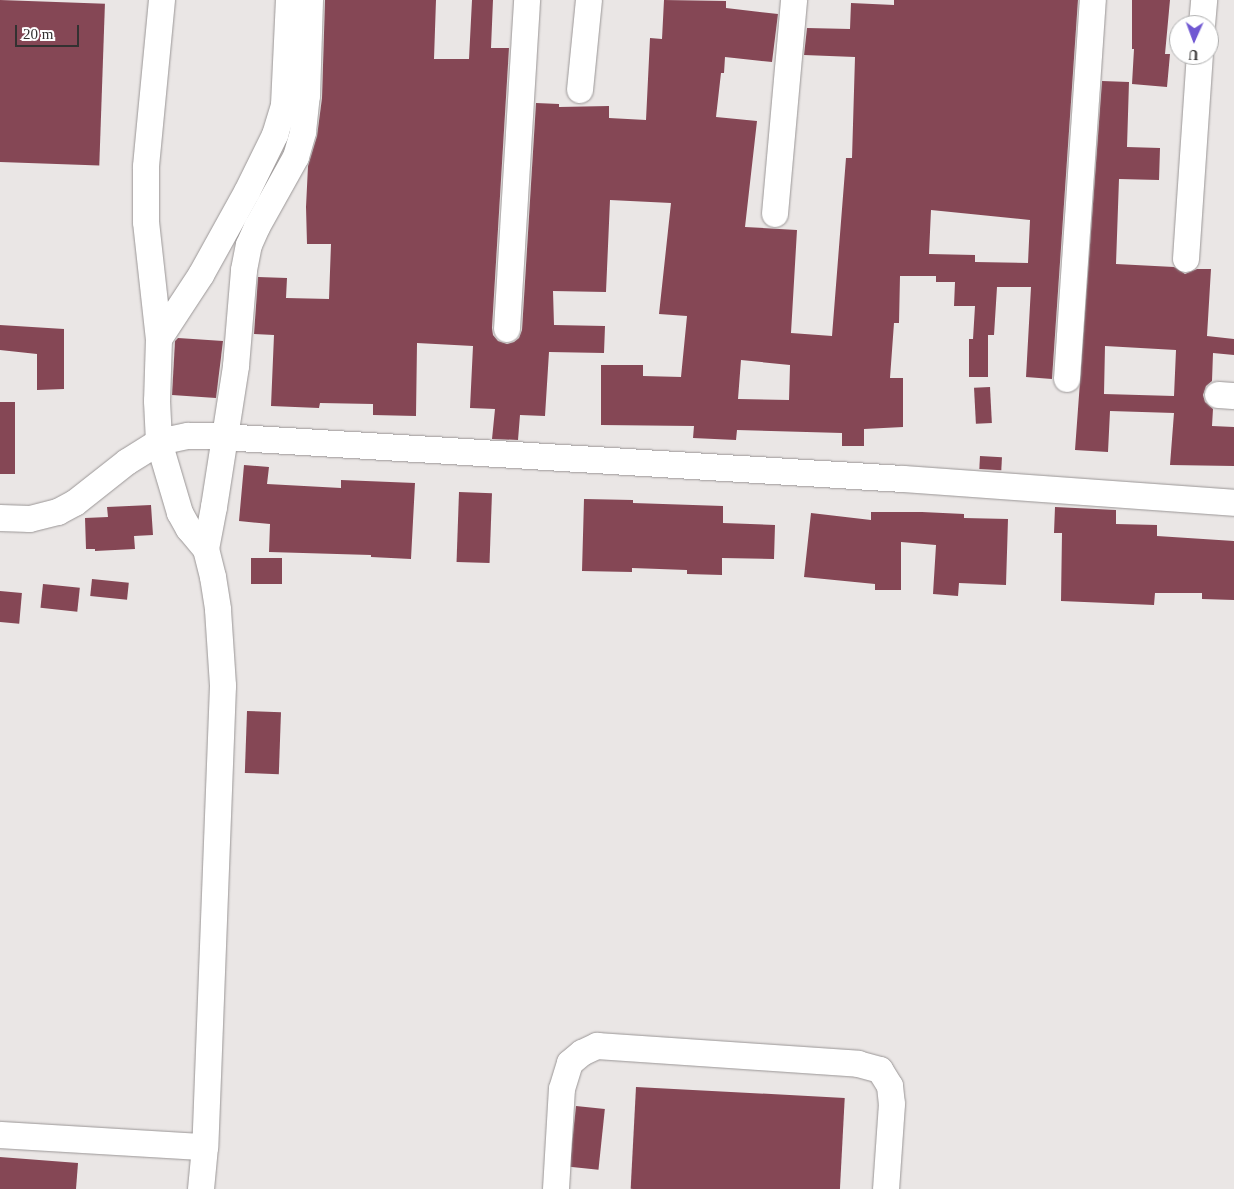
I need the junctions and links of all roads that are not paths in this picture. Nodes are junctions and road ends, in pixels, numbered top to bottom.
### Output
1 (162, 0) edge
2 (289, 0) edge
3 (310, 0) edge
4 (527, 0) edge
5 (589, 0) edge
6 (794, 0) edge
7 (1093, 0) edge
8 (1204, 0) edge
9 (1203, 15) edge
10 (1199, 65) edge
11 (580, 90) dead end
12 (775, 214) dead end
13 (1186, 259) dead end
14 (507, 329) dead end
15 (159, 339) junction
16 (1067, 379) dead end
17 (225, 436) junction
18 (159, 442) junction
19 (1234, 503) edge
20 (0, 518) edge
21 (206, 549) junction
22 (0, 1135) edge
23 (205, 1147) junction
24 (202, 1189) edge
25 (556, 1189) edge
26 (886, 1189) edge

1 - 15 street
2 - 15 street
3 - 17 street
4 - 14 street
5 - 11 street
6 - 12 street
7 - 16 street
8 - 9 street
10 - 13 street
15 - 18 street
17 - 18 street
17 - 19 street
17 - 21 street
18 - 20 street
18 - 21 street
21 - 23 street
22 - 23 street
23 - 24 street
25 - 26 street

